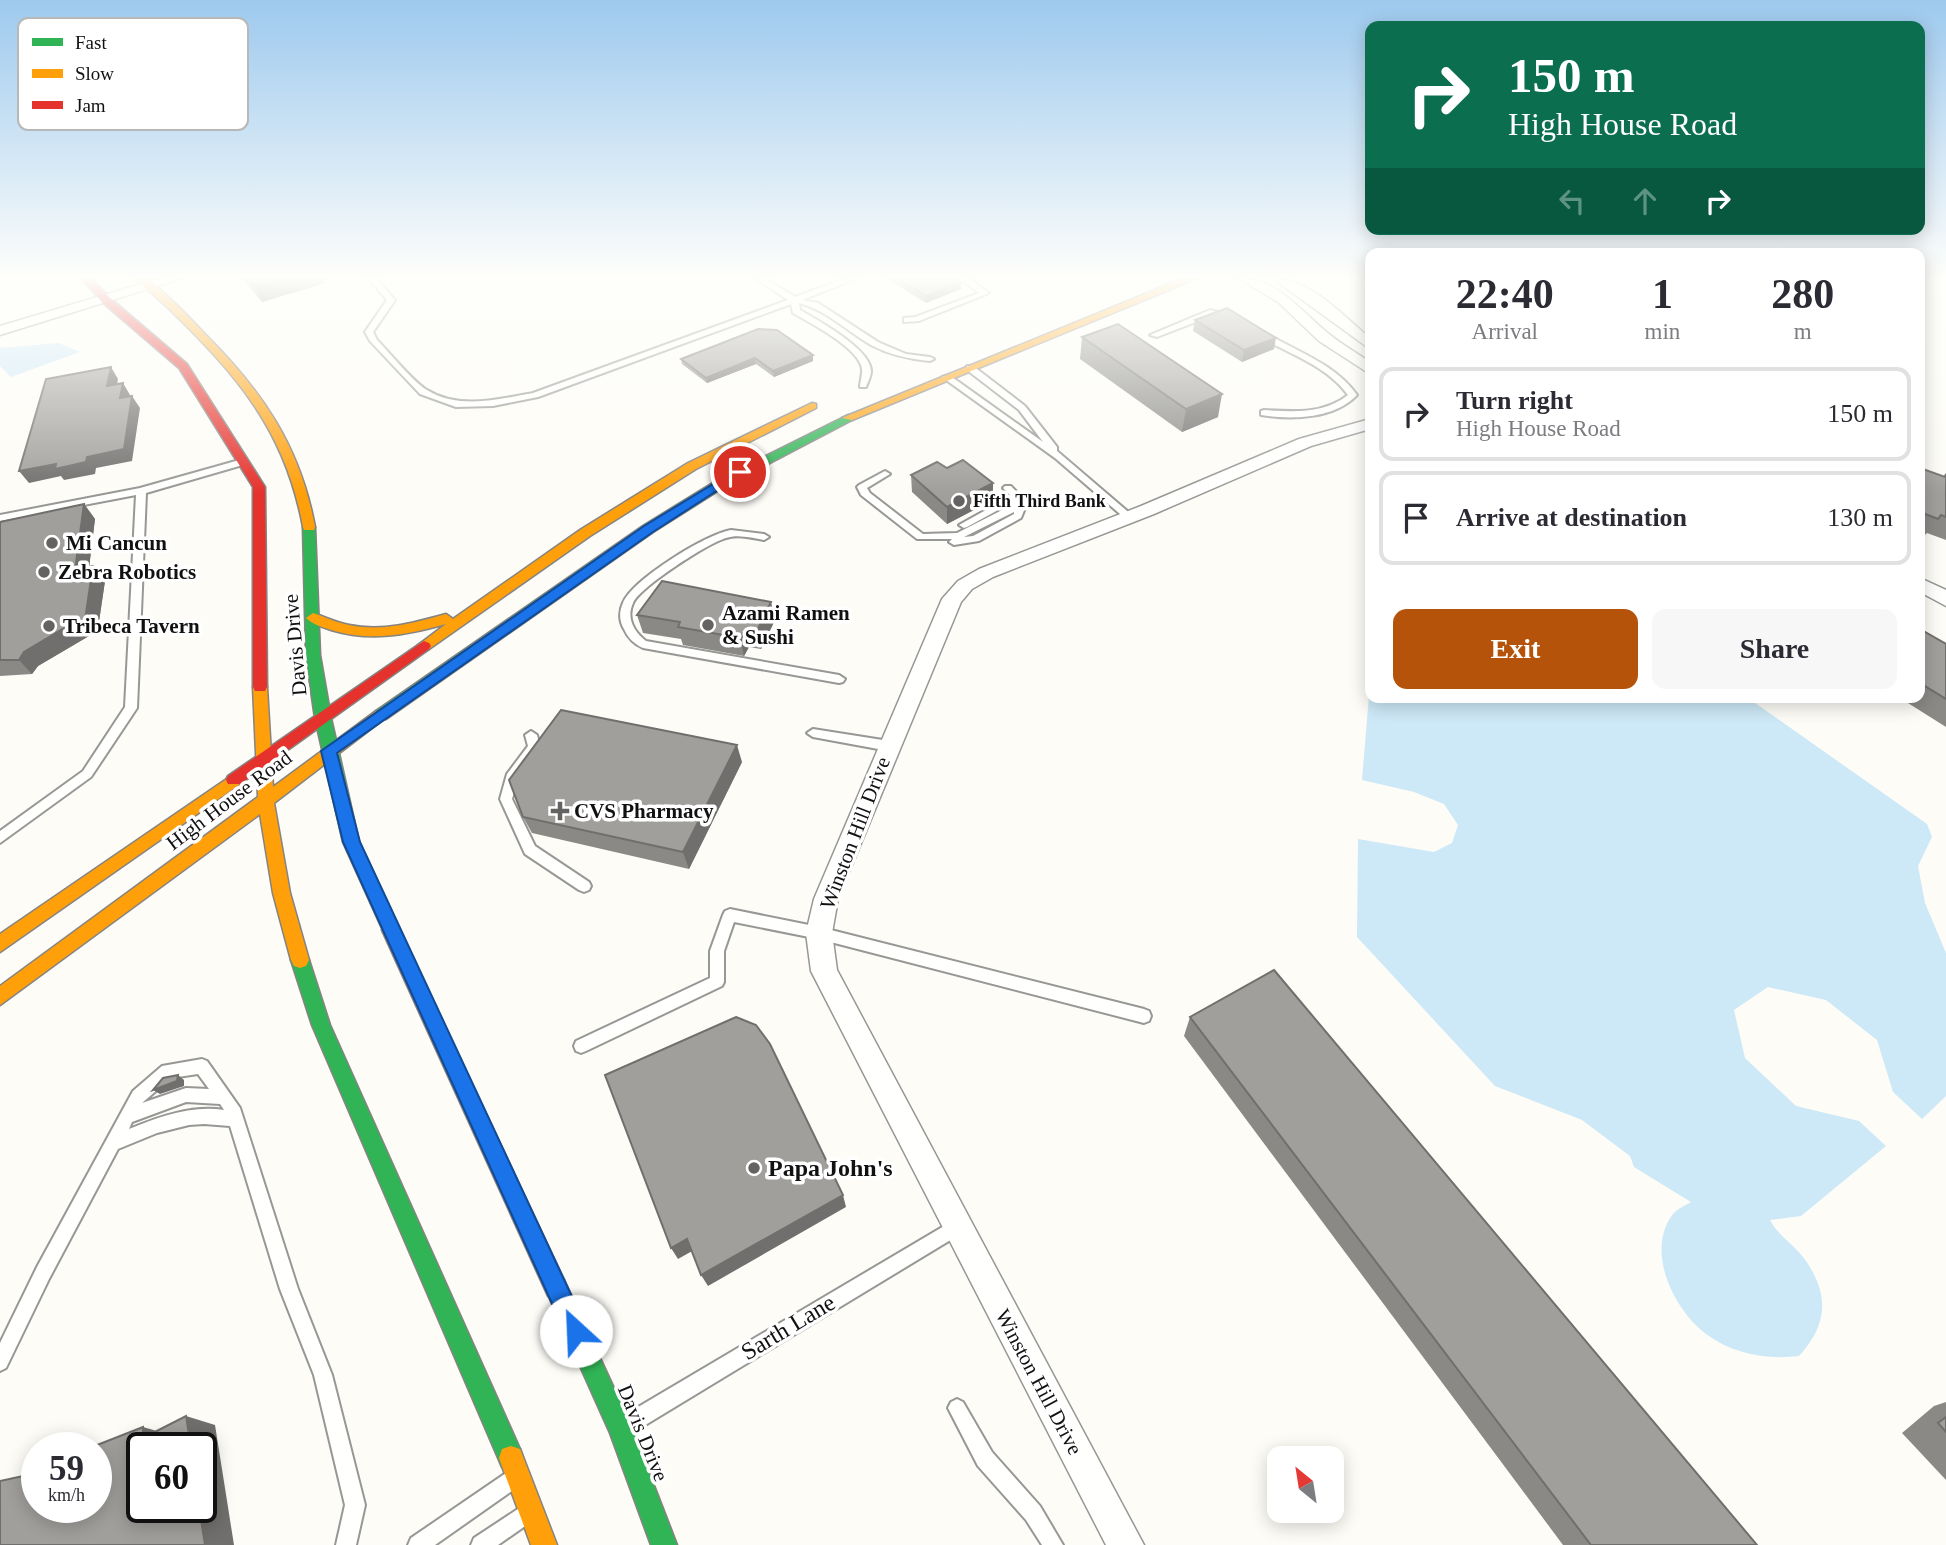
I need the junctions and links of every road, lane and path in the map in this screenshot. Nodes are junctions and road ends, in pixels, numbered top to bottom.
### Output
1 (165, 350) edge
2 (212, 350) edge
3 (382, 350) edge
4 (657, 350) edge
5 (855, 350) edge
6 (888, 350) edge
7 (1014, 350) edge
8 (1292, 350) edge
9 (1342, 350) edge
10 (936, 357) joint
11 (1365, 366) edge
12 (970, 368) junction
13 (947, 377) junction
14 (863, 385) junction
15 (847, 391) dead end
16 (822, 401) dead end
17 (1264, 413) dead end
18 (1365, 425) edge
19 (1058, 456) junction
20 (243, 462) junction
21 (885, 474) dead end
22 (1008, 488) dead end
23 (141, 491) junction
24 (1017, 496) junction
25 (0, 517) edge
26 (1130, 518) junction
27 (764, 537) dead end
28 (938, 539) junction
29 (1925, 587) edge
30 (1946, 599) edge
31 (473, 611) junction
32 (313, 618) junction
33 (838, 679) dead end
34 (324, 715) junction
35 (813, 733) dead end
36 (531, 735) dead end
37 (890, 746) junction
38 (329, 751) junction
39 (260, 760) junction
40 (265, 798) junction
41 (0, 838) edge
42 (584, 886) dead end
43 (819, 933) junction
44 (0, 944) edge
45 (0, 997) edge
46 (1144, 1016) dead end
47 (581, 1046) dead end
48 (224, 1097) junction
49 (128, 1115) junction
50 (236, 1120) junction
51 (112, 1144) junction
52 (956, 1227) junction
53 (0, 1362) edge
54 (957, 1408) dead end
55 (621, 1429) junction
56 (519, 1474) junction
57 (532, 1510) junction
58 (346, 1545) edge
59 (418, 1545) edge
60 (481, 1545) edge
61 (544, 1545) edge
62 (664, 1545) edge
63 (1053, 1545) edge
64 (1126, 1545) edge

1 - 20 main road, Davis Drive
2 - 32 main road, Davis Drive
3 - 4 lane
5 - 14 lane
6 - 10 lane
7 - 12 main road, High House Road
8 - 17 lane
9 - 11 street
10 - 14 main road
12 - 13 main road, High House Road
12 - 19 lane
13 - 19 lane
13 - 38 main road, High House Road
14 - 15 main road
16 - 31 main road, High House Road
18 - 26 street, Winston Hill Drive
19 - 26 lane
20 - 23 lane
20 - 39 main road, Davis Drive
21 - 28 lane
22 - 24 lane
23 - 25 lane
23 - 41 lane
24 - 28 lane
24 - 28 lane
26 - 37 street, Winston Hill Drive
27 - 33 lane
29 - 30 street
31 - 32 main road
31 - 34 main road, High House Road
32 - 34 main road, Davis Drive
34 - 38 main road, Davis Drive
34 - 39 main road, High House Road
35 - 37 lane
36 - 42 lane
37 - 43 street, Winston Hill Drive
38 - 40 main road, High House Road
38 - 55 main road, Davis Drive
39 - 40 main road, Davis Drive
39 - 44 main road, High House Road
40 - 45 main road, High House Road
40 - 56 main road, Davis Drive
43 - 46 lane
43 - 47 lane
43 - 52 street, Winston Hill Drive
48 - 49 lane
48 - 49 lane
48 - 50 lane
49 - 51 lane
50 - 51 lane
50 - 58 lane
51 - 53 lane
52 - 55 lane, Sarth Lane
52 - 64 street, Winston Hill Drive
54 - 63 lane
55 - 62 main road, Davis Drive
56 - 57 main road, Davis Drive
56 - 59 lane
57 - 60 lane
57 - 61 main road, Davis Drive

